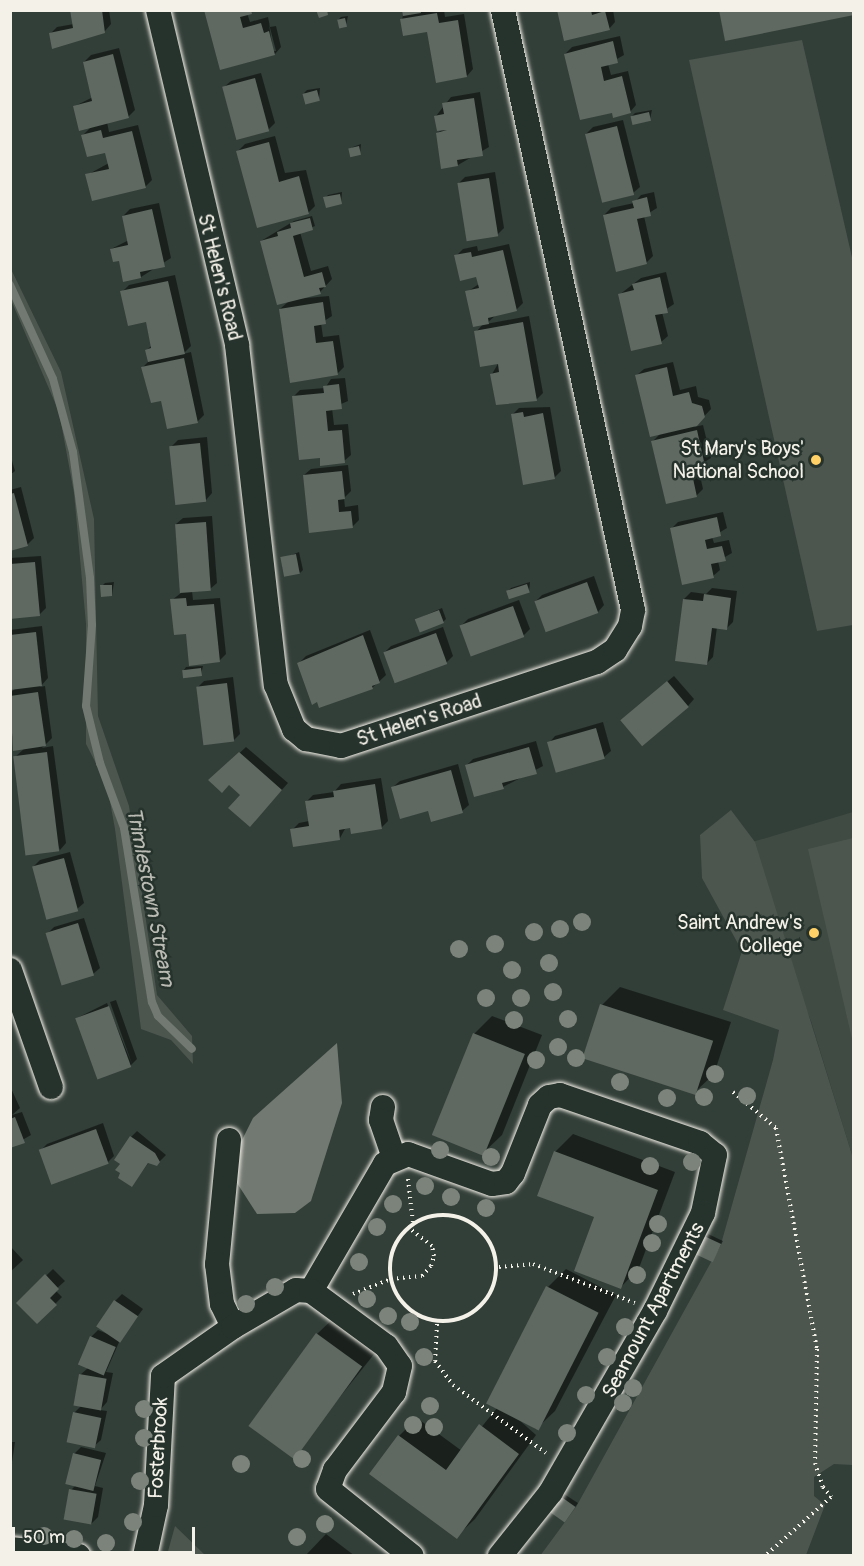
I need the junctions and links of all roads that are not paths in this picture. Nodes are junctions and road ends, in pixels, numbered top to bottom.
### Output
1 (158, 10) edge
2 (503, 10) edge
3 (10, 970) edge
4 (51, 1087) dead end
5 (382, 1107) dead end
6 (229, 1140) dead end
7 (401, 1156) junction
8 (311, 1291) junction
9 (232, 1327) junction
10 (10, 1549) edge
11 (79, 1556) edge
12 (145, 1556) edge
13 (411, 1556) edge
14 (501, 1556) edge

1 - 2 street, St Helen's Road
3 - 4 street
5 - 7 street
6 - 9 street
7 - 8 street
7 - 14 street, Seamount Apartments
8 - 9 street
8 - 13 street
9 - 12 street, Fosterbrook
10 - 11 street

